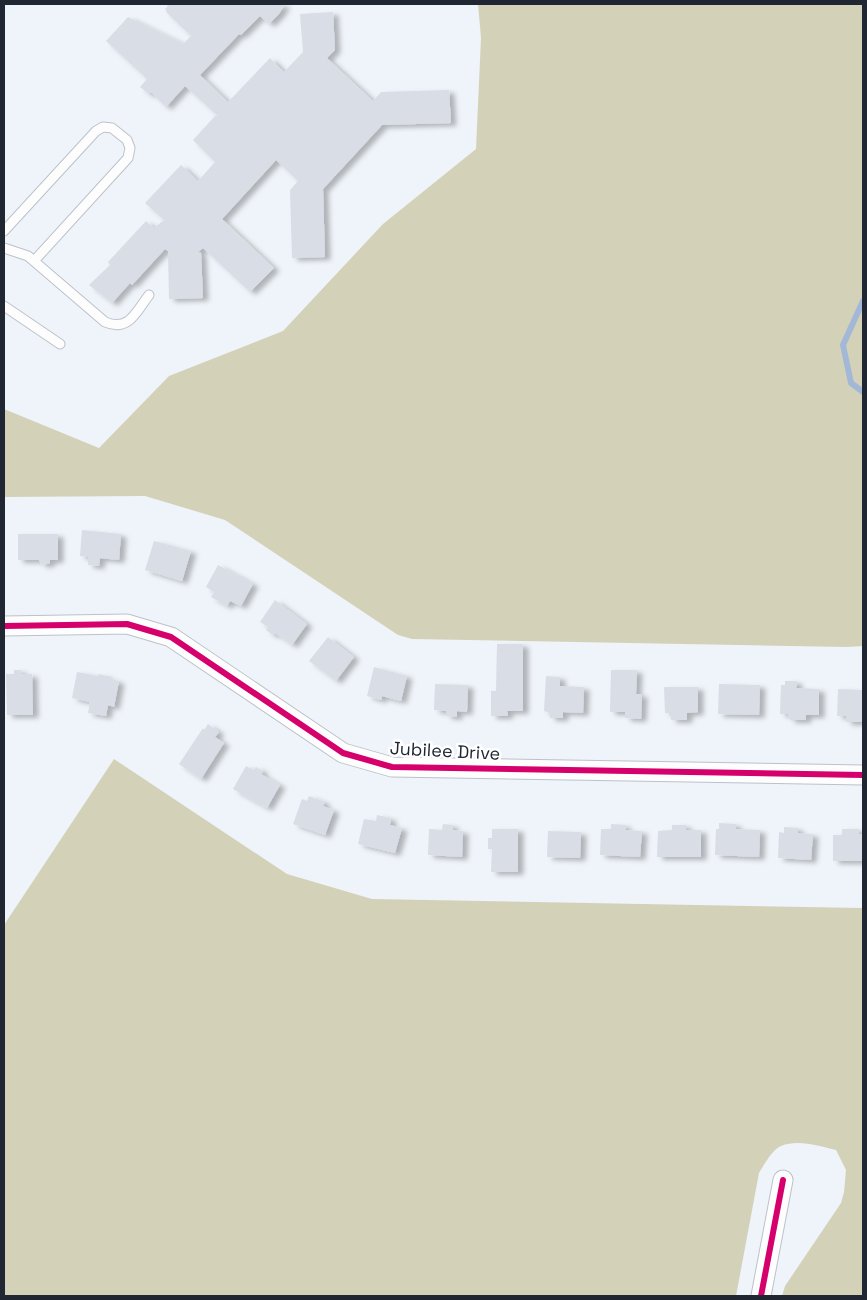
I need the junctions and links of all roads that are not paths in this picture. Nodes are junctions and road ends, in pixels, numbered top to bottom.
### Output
1 (4, 231) edge
2 (4, 248) edge
3 (34, 261) junction
4 (149, 295) dead end
5 (4, 306) edge
6 (60, 344) dead end
7 (4, 626) edge
8 (863, 775) edge
9 (783, 1180) dead end
10 (761, 1296) edge

1 - 3 lane
2 - 3 lane
3 - 4 lane
5 - 6 lane
7 - 8 street, Jubilee Drive
9 - 10 street

